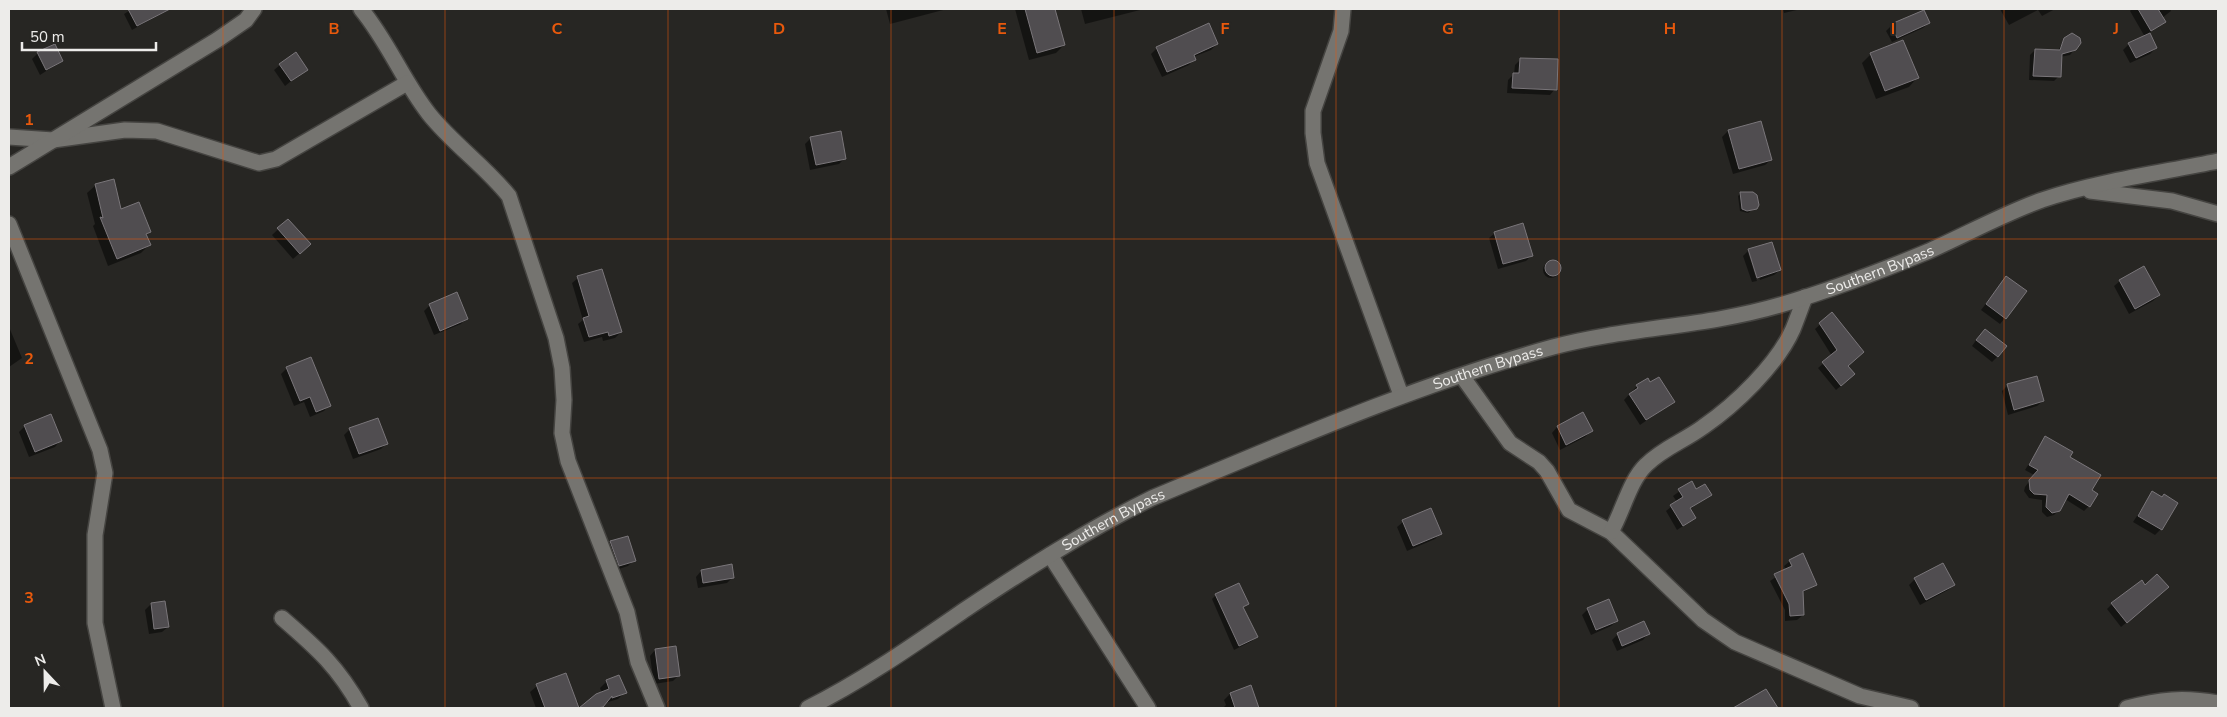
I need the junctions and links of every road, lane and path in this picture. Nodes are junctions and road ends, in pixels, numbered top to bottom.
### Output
1 (254, 9) edge
2 (361, 9) edge
3 (1343, 9) edge
4 (407, 83) junction
5 (9, 137) edge
6 (53, 140) junction
7 (2218, 161) edge
8 (9, 167) edge
9 (2078, 189) junction
10 (2218, 214) edge
11 (9, 224) edge
12 (1805, 297) junction
13 (1462, 376) junction
14 (1401, 395) junction
15 (1611, 532) junction
16 (1050, 555) junction
17 (282, 618) dead end
18 (2218, 703) edge
19 (113, 708) edge
20 (361, 708) edge
21 (657, 708) edge
22 (808, 708) edge
23 (1148, 708) edge
24 (1911, 708) edge
25 (2126, 708) edge

1 - 6 street
2 - 4 street
3 - 14 street
4 - 6 street
4 - 21 street
5 - 6 street
6 - 8 street
7 - 9 street, Southern Bypass
9 - 10 street
9 - 12 street, Southern Bypass
11 - 19 street
12 - 13 street, Southern Bypass
12 - 15 street
13 - 14 street, Southern Bypass
13 - 15 street
14 - 16 street, Southern Bypass
15 - 24 street
16 - 22 street, Southern Bypass
16 - 23 street
17 - 20 street
18 - 25 street

